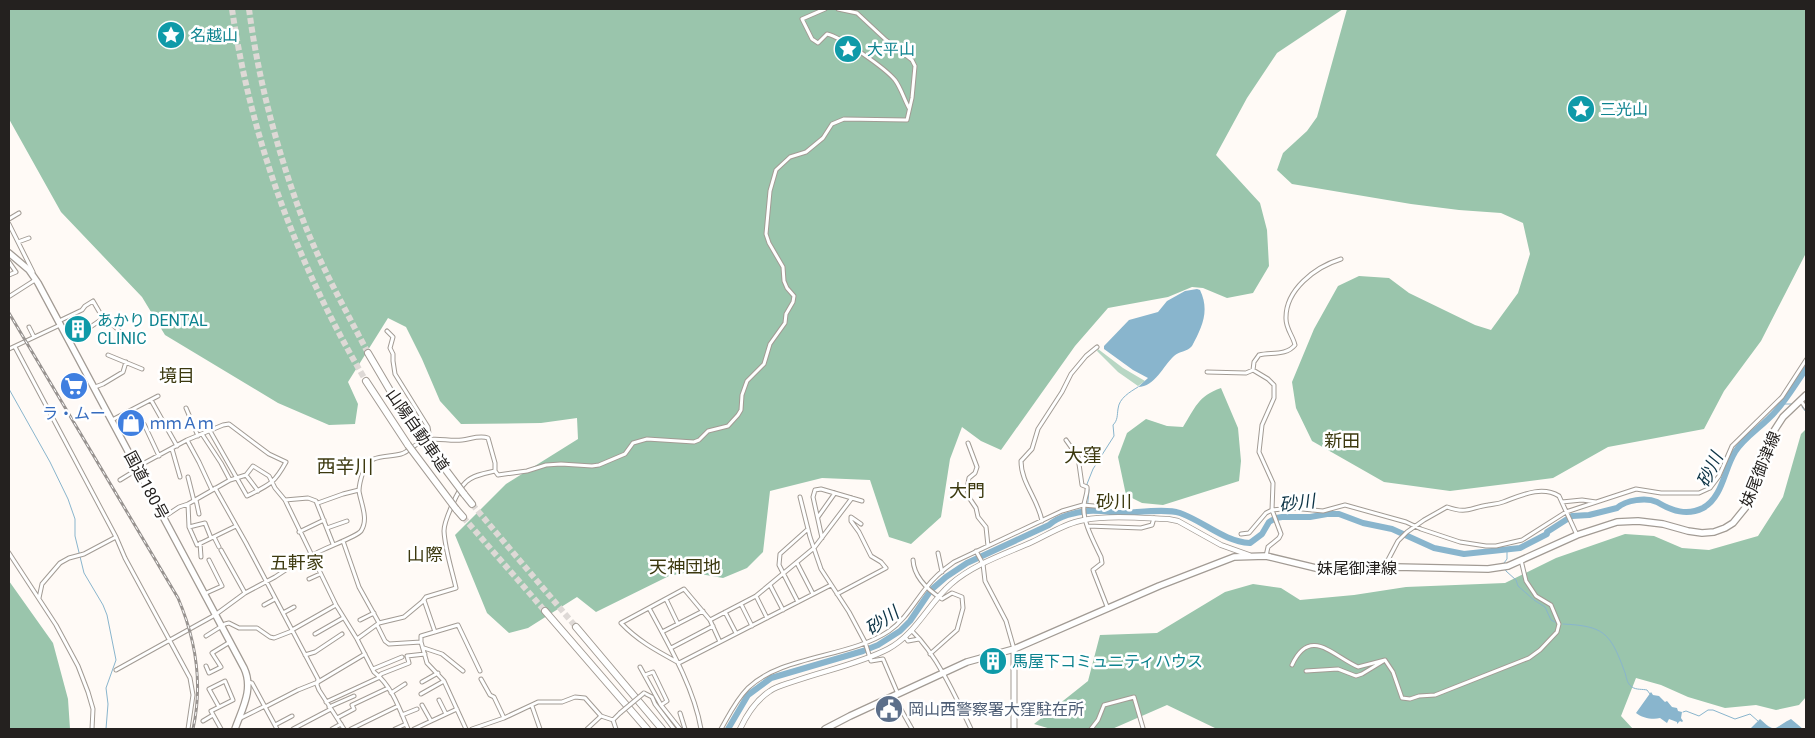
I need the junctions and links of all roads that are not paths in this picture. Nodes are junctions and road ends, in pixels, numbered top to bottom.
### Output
1 (825, 9) edge
2 (838, 9) edge
3 (910, 109) junction
4 (19, 214) dead end
5 (9, 219) edge
6 (9, 224) edge
7 (29, 238) dead end
8 (18, 242) junction
9 (11, 254) edge
10 (1341, 259) dead end
11 (9, 262) edge
12 (9, 275) edge
13 (37, 281) junction
14 (10, 296) dead end
15 (104, 317) junction
16 (60, 323) junction
17 (29, 327) dead end
18 (387, 331) dead end
19 (34, 337) junction
20 (70, 341) junction
21 (131, 342) dead end
22 (15, 347) junction
23 (1097, 348) dead end
24 (9, 349) edge
25 (368, 353) tunnel mouth
26 (108, 355) dead end
27 (1806, 360) edge
28 (126, 362) junction
29 (142, 368) dead end
30 (1253, 370) junction
31 (1207, 372) dead end
32 (366, 381) tunnel mouth
33 (94, 387) junction
34 (1806, 395) edge
35 (158, 396) dead end
36 (151, 400) junction
37 (1801, 401) junction
38 (186, 408) dead end
39 (1806, 408) edge
40 (112, 420) junction
41 (144, 424) dead end
42 (210, 431) junction
43 (202, 434) junction
44 (198, 436) junction
45 (187, 440) junction
46 (430, 440) junction
47 (1066, 440) dead end
48 (968, 443) dead end
49 (177, 446) junction
50 (172, 449) junction
51 (159, 456) junction
52 (138, 468) junction
53 (495, 471) junction
54 (246, 475) junction
55 (180, 477) dead end
56 (188, 477) dead end
57 (237, 478) junction
58 (120, 480) dead end
59 (230, 480) junction
60 (272, 483) junction
61 (213, 489) junction
62 (359, 490) junction
63 (258, 491) junction
64 (835, 493) junction
65 (800, 497) dead end
66 (852, 498) junction
67 (195, 500) junction
68 (285, 500) junction
69 (862, 501) dead end
70 (1562, 502) junction
71 (1597, 502) junction
72 (188, 504) junction
73 (318, 504) junction
74 (472, 504) tunnel mouth
75 (1085, 506) junction
76 (1105, 507) dead end
77 (1272, 511) junction
78 (1567, 513) junction
79 (199, 514) dead end
80 (164, 517) junction
81 (463, 517) tunnel mouth
82 (817, 517) junction
83 (1085, 518) junction
84 (1154, 518) junction
85 (324, 520) junction
86 (347, 521) dead end
87 (1042, 521) junction
88 (861, 524) dead end
89 (236, 526) junction
90 (1088, 526) junction
91 (1416, 526) junction
92 (189, 527) junction
93 (327, 528) junction
94 (808, 529) junction
95 (300, 532) junction
96 (1241, 534) dead end
97 (1577, 535) junction
98 (116, 537) junction
99 (213, 537) junction
100 (822, 538) junction
101 (343, 541) junction
102 (200, 543) junction
103 (333, 544) junction
104 (988, 546) junction
105 (814, 548) junction
106 (977, 551) junction
107 (9, 553) edge
108 (938, 553) dead end
109 (310, 555) junction
110 (1250, 556) junction
111 (1266, 556) junction
112 (201, 557) dead end
113 (209, 560) dead end
114 (913, 560) dead end
115 (1521, 560) junction
116 (797, 563) junction
117 (982, 563) junction
118 (1376, 568) junction
119 (942, 572) junction
120 (320, 574) junction
121 (783, 574) junction
122 (309, 579) dead end
123 (266, 581) junction
124 (831, 584) junction
125 (770, 585) junction
126 (927, 587) junction
127 (244, 593) junction
128 (204, 594) junction
129 (813, 594) junction
130 (838, 594) junction
131 (756, 596) junction
132 (938, 596) junction
133 (39, 598) junction
134 (275, 599) junction
135 (666, 599) junction
136 (424, 600) junction
137 (798, 602) junction
138 (741, 604) junction
139 (264, 605) dead end
140 (336, 605) junction
141 (294, 606) dead end
142 (649, 608) junction
143 (1108, 609) junction
144 (783, 610) junction
145 (545, 611) tunnel mouth
146 (703, 612) junction
147 (725, 612) junction
148 (374, 613) junction
149 (283, 614) junction
150 (215, 615) junction
151 (343, 618) junction
152 (767, 618) junction
153 (360, 620) dead end
154 (710, 620) junction
155 (378, 624) junction
156 (678, 624) junction
157 (221, 626) junction
158 (713, 626) junction
159 (752, 626) junction
160 (576, 627) tunnel mouth
161 (912, 630) junction
162 (292, 631) junction
163 (435, 632) junction
164 (662, 632) junction
165 (315, 634) dead end
166 (342, 634) dead end
167 (736, 634) junction
168 (206, 636) dead end
169 (905, 637) junction
170 (357, 639) junction
171 (919, 639) junction
172 (169, 640) junction
173 (230, 642) junction
174 (422, 642) junction
175 (720, 642) junction
176 (865, 643) junction
177 (423, 648) junction
178 (671, 648) junction
179 (1014, 649) junction
180 (365, 654) junction
181 (424, 654) junction
182 (930, 654) junction
183 (305, 655) junction
184 (869, 656) junction
185 (402, 657) dead end
186 (1385, 660) junction
187 (679, 663) junction
188 (1292, 665) dead end
189 (206, 666) dead end
190 (640, 667) dead end
191 (373, 669) junction
192 (116, 670) dead end
193 (480, 671) dead end
194 (1306, 671) dead end
195 (463, 672) dead end
196 (942, 673) junction
197 (438, 674) junction
198 (645, 675) junction
199 (379, 676) junction
200 (481, 679) dead end
201 (444, 681) junction
202 (248, 682) junction
203 (318, 682) junction
204 (422, 682) dead end
205 (405, 684) dead end
206 (388, 688) junction
207 (391, 692) junction
208 (421, 694) dead end
209 (354, 696) dead end
210 (896, 696) junction
211 (439, 700) dead end
212 (326, 702) junction
213 (422, 705) dead end
214 (661, 705) junction
215 (265, 706) junction
216 (398, 706) junction
217 (532, 706) junction
218 (218, 707) junction
219 (330, 708) junction
220 (417, 709) dead end
221 (457, 709) junction
222 (680, 713) dead end
223 (446, 714) junction
224 (214, 715) junction
225 (402, 715) junction
226 (292, 716) dead end
227 (601, 716) junction
228 (336, 718) junction
229 (504, 718) junction
230 (239, 719) junction
231 (613, 720) junction
232 (203, 721) dead end
233 (431, 721) junction
234 (341, 724) junction
235 (406, 724) junction
236 (275, 725) junction
237 (419, 728) edge
238 (483, 728) edge
239 (1143, 728) dead end
240 (92, 729) edge
241 (188, 729) edge
242 (220, 729) edge
243 (235, 729) edge
244 (277, 729) edge
245 (293, 729) edge
246 (332, 729) edge
247 (344, 729) edge
248 (351, 729) edge
249 (395, 729) edge
250 (408, 729) edge
251 (414, 729) edge
252 (466, 729) edge
253 (472, 729) edge
254 (540, 729) edge
255 (587, 729) edge
256 (616, 729) edge
257 (647, 729) edge
258 (662, 729) edge
259 (674, 729) edge
260 (680, 729) edge
261 (685, 729) edge
262 (701, 729) edge
263 (721, 729) edge
264 (740, 729) edge
265 (825, 729) edge
266 (912, 729) edge
267 (971, 729) edge
268 (1014, 729) edge
269 (1091, 729) edge

1 - 3 street
2 - 3 street
3 - 53 street
4 - 5 street
6 - 8 street
7 - 8 street
8 - 13 street
9 - 11 street
9 - 13 main road, 国道180号
10 - 30 street
11 - 12 street
13 - 14 street
13 - 16 main road, 国道180号
15 - 16 street
15 - 20 street
15 - 21 street
16 - 19 street
16 - 20 main road, 国道180号
17 - 19 street
18 - 46 street
19 - 22 street
20 - 33 main road, 国道180号
22 - 24 street
22 - 98 street
23 - 87 street
25 - 74 highway, 山陽自動車道, bridge
26 - 28 street
27 - 71 street
28 - 29 street
28 - 33 street
30 - 31 street
30 - 77 street
32 - 81 highway, 山陽自動車道, bridge
33 - 40 main road, 国道180号
34 - 37 main road, 妹尾御津線
35 - 36 street
36 - 40 street
36 - 49 street
37 - 39 street
37 - 97 main road, 妹尾御津線
38 - 44 street
40 - 52 main road, 国道180号
41 - 51 street
42 - 43 street
42 - 57 street
42 - 60 street
43 - 44 street
43 - 59 street
44 - 45 street
45 - 49 street
45 - 61 street
46 - 53 street
46 - 62 street
47 - 75 street
48 - 104 street
49 - 50 street
50 - 51 street
50 - 55 street
51 - 52 street
52 - 58 street
52 - 80 main road, 国道180号
53 - 136 street
54 - 57 street
54 - 60 street
54 - 63 street
56 - 67 street
57 - 59 street
57 - 63 street
59 - 61 street
60 - 63 street
60 - 68 street
61 - 67 street
61 - 89 street
62 - 73 street
62 - 101 street
64 - 66 street
64 - 82 street
64 - 82 street
65 - 94 street
66 - 69 street
66 - 100 street
67 - 72 street
67 - 79 street
68 - 73 street
68 - 95 street
70 - 71 street
70 - 78 street
70 - 91 street
71 - 78 street
72 - 80 street
72 - 92 street
73 - 85 street
75 - 76 street
75 - 83 street
75 - 87 street
77 - 91 street
77 - 96 street
77 - 111 street
78 - 91 street
78 - 97 street
80 - 128 main road, 国道180号
82 - 100 street
83 - 84 street
83 - 90 street
83 - 117 street
84 - 90 street
84 - 110 street
85 - 93 street
85 - 95 street
86 - 93 street
87 - 104 street
88 - 130 street
89 - 99 street
89 - 123 street
90 - 143 street
91 - 118 street
92 - 99 street
92 - 102 street
93 - 103 street
94 - 105 street
94 - 121 street
95 - 109 street
97 - 115 main road, 妹尾御津線
98 - 133 street
98 - 172 street
99 - 102 street
99 - 127 street
100 - 105 street
101 - 103 street
101 - 148 street
102 - 112 street
103 - 109 street
104 - 106 street
105 - 116 street
105 - 124 street
106 - 117 street
106 - 119 street
107 - 133 street
108 - 119 street
109 - 120 street
109 - 123 street
110 - 111 main road, 妹尾御津線
110 - 143 main road, 妹尾御津線
111 - 118 main road, 妹尾御津線
113 - 128 street
114 - 126 street
115 - 118 main road, 妹尾御津線
115 - 186 street
116 - 121 street
116 - 129 street
117 - 132 street
117 - 179 street
119 - 126 street
120 - 122 street
120 - 140 street
121 - 125 street
121 - 137 street
123 - 127 street
123 - 134 street
124 - 129 street
124 - 130 street
125 - 131 street
125 - 144 street
126 - 132 street
126 - 176 street
127 - 150 street
128 - 150 main road, 国道180号
129 - 137 street
130 - 176 street
131 - 138 street
131 - 152 street
132 - 161 street
132 - 182 street
133 - 240 street
134 - 139 street
134 - 149 street
135 - 142 street
135 - 146 street
135 - 156 street
136 - 155 street
136 - 163 street
137 - 144 street
138 - 147 street
138 - 159 street
140 - 151 street
140 - 162 street
141 - 149 street
142 - 164 street
142 - 187 street
143 - 179 main road, 妹尾御津線
144 - 152 street
145 - 257 highway
146 - 154 street
146 - 156 street
147 - 154 street
147 - 167 street
148 - 153 street
148 - 155 street
149 - 162 street
150 - 157 main road, 国道180号
150 - 172 street
151 - 165 street
151 - 170 street
152 - 159 street
154 - 158 street
155 - 170 street
155 - 174 street
156 - 164 street
157 - 162 street
157 - 168 street
157 - 173 main road, 国道180号
158 - 175 street
158 - 178 street
159 - 167 street
160 - 258 highway
161 - 169 street
161 - 171 street
162 - 183 street
163 - 174 street
163 - 193 street
164 - 178 street
166 - 183 street
167 - 175 street
169 - 171 street
169 - 184 street
170 - 180 street
171 - 182 street
172 - 192 street
172 - 241 street
173 - 189 street
173 - 202 main road, 国道180号
174 - 177 street
175 - 187 street
176 - 184 street
176 - 263 street
177 - 181 street
177 - 195 street
178 - 187 street
179 - 196 main road, 妹尾御津線
179 - 268 main road
180 - 191 street
180 - 203 street
181 - 197 street
181 - 199 street
182 - 196 street
183 - 203 street
184 - 210 street
184 - 264 street
185 - 191 street
186 - 188 street
186 - 194 street
187 - 262 street
190 - 198 street
191 - 199 street
196 - 210 main road, 妹尾御津線
196 - 267 street
197 - 201 street
197 - 204 street
198 - 214 street
198 - 214 street
199 - 206 street
199 - 212 street
200 - 229 street
201 - 208 street
201 - 221 street
202 - 215 street
202 - 230 main road
203 - 212 street
203 - 215 street
205 - 207 street
206 - 207 street
206 - 228 street
207 - 216 street
209 - 219 street
210 - 265 main road, 妹尾御津線
210 - 266 street
211 - 223 street
212 - 219 street
213 - 233 street
214 - 260 street
215 - 230 street
215 - 236 street
216 - 225 street
216 - 248 street
217 - 227 street
217 - 229 street
217 - 254 street
218 - 218 street
218 - 224 street
219 - 228 street
219 - 245 street
220 - 225 street
221 - 223 street
221 - 252 street
222 - 261 street
223 - 233 street
224 - 232 street
224 - 242 street
225 - 235 street
226 - 236 street
227 - 231 street
227 - 255 street
228 - 234 street
229 - 238 street
230 - 243 main road
231 - 256 street
231 - 259 street, bridge
233 - 237 street
234 - 246 street
234 - 247 street
235 - 249 street
235 - 250 street
236 - 244 street
237 - 251 street
238 - 253 street
239 - 269 street

